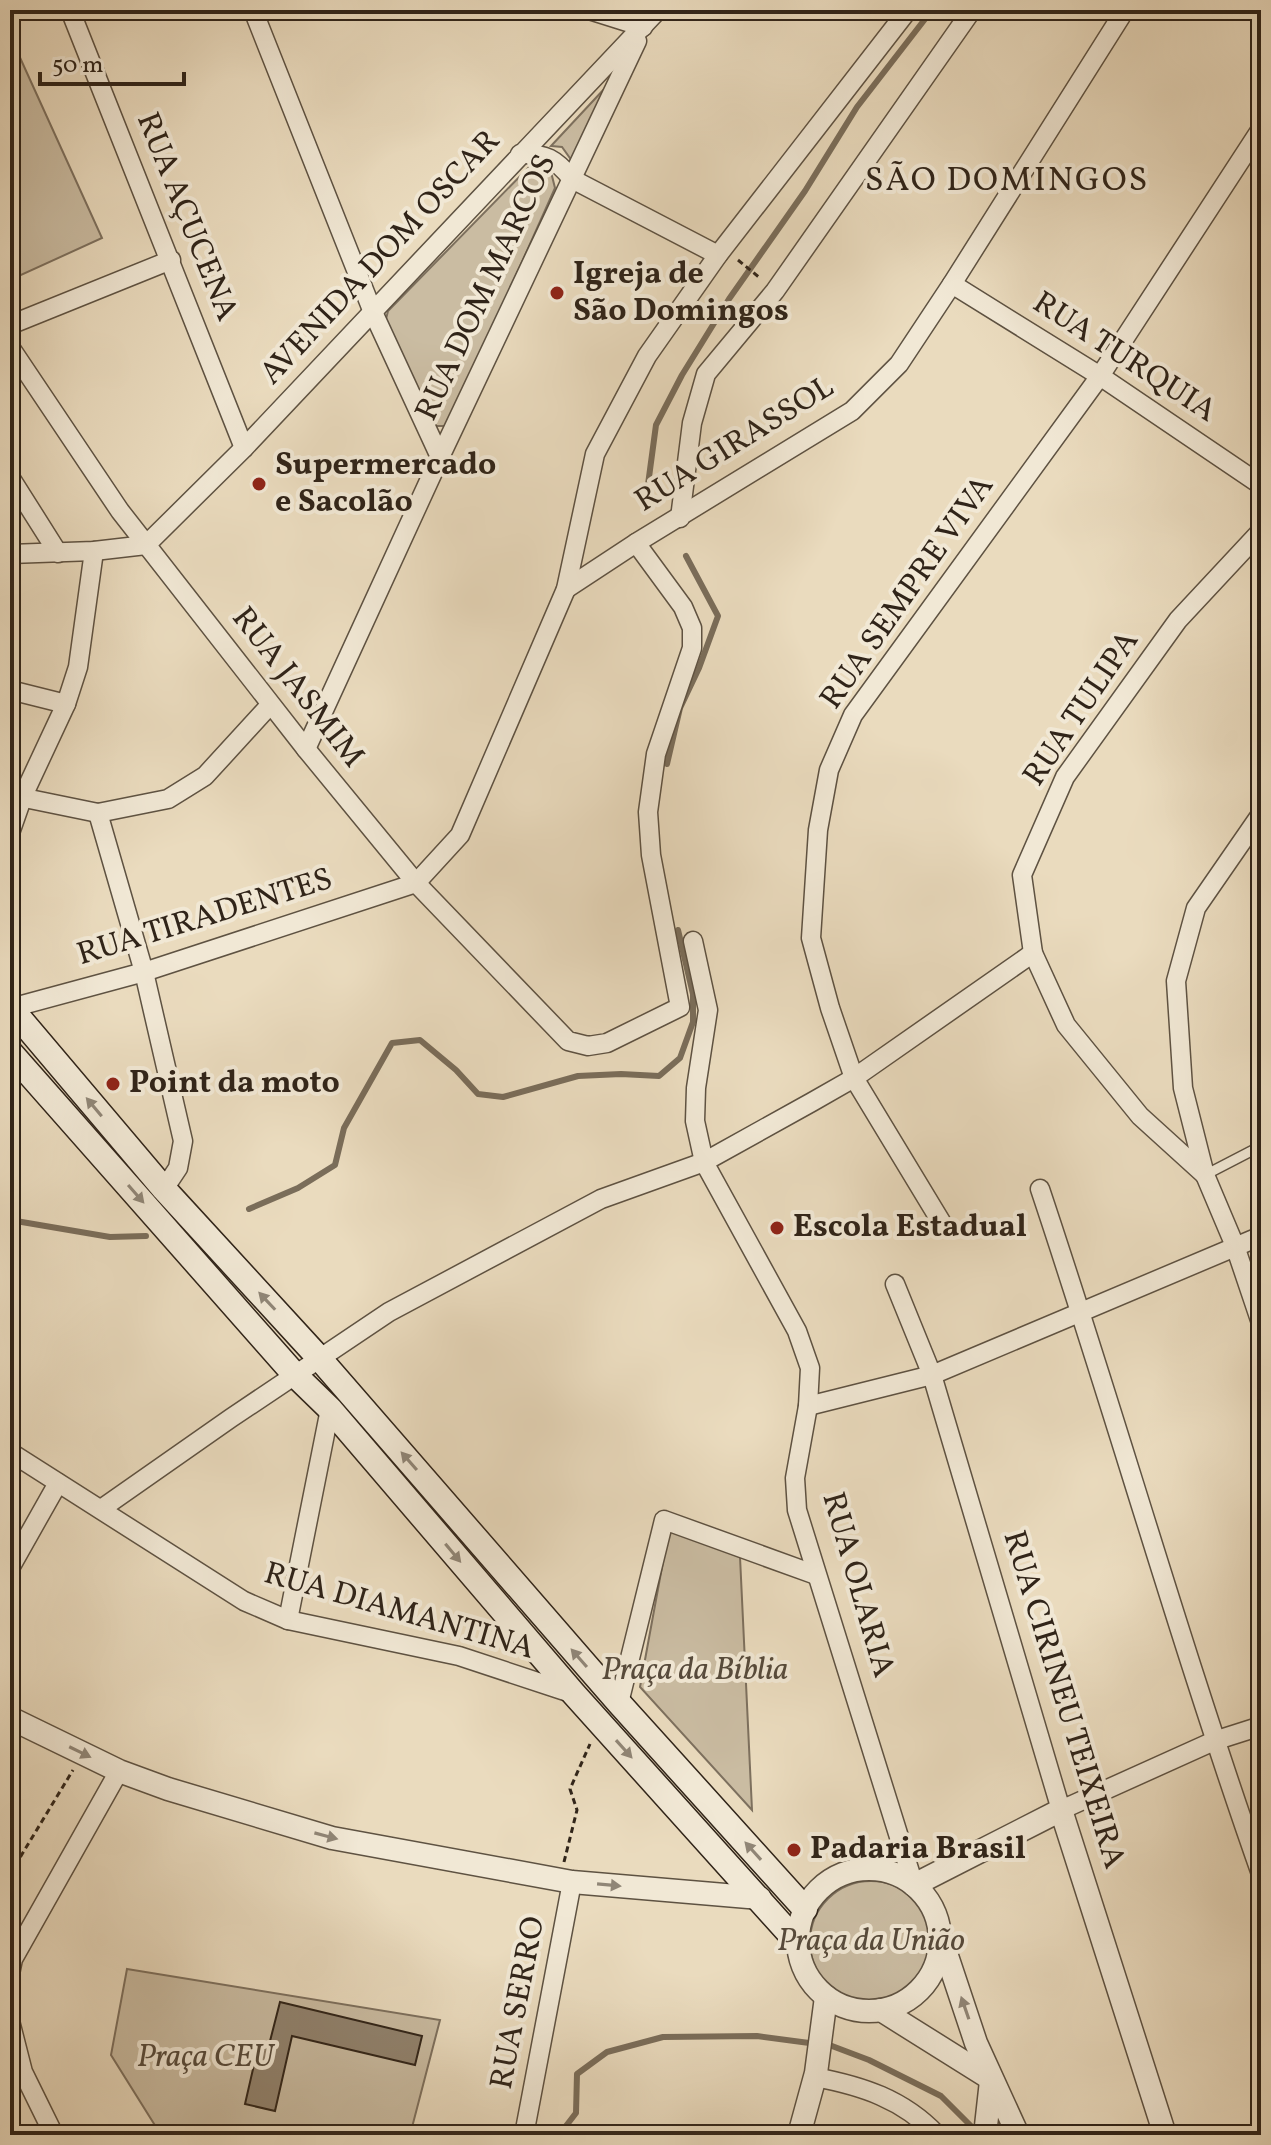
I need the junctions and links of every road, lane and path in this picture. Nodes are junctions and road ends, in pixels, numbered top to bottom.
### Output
1 (70, 10) edge
2 (253, 10) edge
3 (589, 10) edge
4 (658, 10) edge
5 (908, 10) edge
6 (972, 10) edge
7 (1125, 10) edge
8 (643, 27) junction
9 (1261, 129) edge
10 (520, 154) junction
11 (572, 179) junction
12 (718, 255) junction
13 (171, 260) junction
14 (742, 261) dead end
15 (764, 282) dead end
16 (952, 284) junction
17 (372, 310) junction
18 (10, 325) edge
19 (10, 347) edge
20 (1100, 376) junction
21 (244, 448) junction
22 (440, 457) junction
23 (10, 477) edge
24 (1261, 485) edge
25 (680, 518) junction
26 (1261, 531) edge
27 (636, 543) junction
28 (146, 545) junction
29 (94, 551) junction
30 (58, 553) junction
31 (10, 554) edge
32 (566, 589) junction
33 (10, 690) edge
34 (66, 704) junction
35 (270, 705) junction
36 (306, 749) junction
37 (16, 795) edge
38 (98, 813) junction
39 (1261, 814) edge
40 (10, 833) edge
41 (416, 883) junction
42 (693, 941) dead end
43 (1033, 953) junction
44 (144, 972) junction
45 (10, 1007) edge
46 (10, 1052) edge
47 (854, 1078) junction
48 (1261, 1146) edge
49 (704, 1162) junction
50 (1205, 1175) junction
51 (164, 1189) junction
52 (1040, 1189) dead end
53 (943, 1225) dead end
54 (1261, 1236) edge
55 (1235, 1246) junction
56 (895, 1284) dead end
57 (1081, 1311) junction
58 (1261, 1323) edge
59 (320, 1359) junction
60 (295, 1375) junction
61 (932, 1375) junction
62 (808, 1406) junction
63 (330, 1409) junction
64 (10, 1452) edge
65 (58, 1483) junction
66 (101, 1509) junction
67 (10, 1568) edge
68 (816, 1575) junction
69 (288, 1620) junction
70 (574, 1694) junction
71 (619, 1703) junction
72 (10, 1718) edge
73 (600, 1722) junction
74 (1261, 1726) edge
75 (1214, 1741) junction
76 (83, 1753) junction
77 (119, 1771) junction
78 (1061, 1810) junction
79 (10, 1874) edge
80 (1261, 1874) edge
81 (566, 1881) junction
82 (914, 1885) junction
83 (760, 1898) junction
84 (805, 1909) junction
85 (940, 1937) junction
86 (798, 1943) junction
87 (10, 1974) edge
88 (826, 1997) junction
89 (881, 2010) junction
90 (10, 2021) edge
91 (815, 2075) junction
92 (991, 2079) junction
93 (986, 2129) edge
94 (54, 2135) edge
95 (524, 2135) edge
96 (799, 2135) edge
97 (937, 2135) edge
98 (1018, 2135) edge
99 (1165, 2135) edge

1 - 13 street, RUA AÇUCENA
2 - 17 street
3 - 8 street
4 - 8 street, AVENIDA DOM OSCAR
5 - 12 street
6 - 25 street
7 - 16 street, RUA GIRASSOL
8 - 10 street, AVENIDA DOM OSCAR
8 - 11 street, RUA DOM MARCOS
9 - 20 street, RUA SEMPRE VIVA
10 - 11 street
10 - 17 street, AVENIDA DOM OSCAR
11 - 12 street
11 - 22 street, RUA DOM MARCOS
12 - 32 street
13 - 18 street
13 - 21 street, RUA AÇUCENA
14 - 15 path
16 - 20 street, RUA TURQUIA
16 - 25 street, RUA GIRASSOL
17 - 21 street, AVENIDA DOM OSCAR
17 - 22 street
19 - 28 street, RUA JASMIM
20 - 24 street, RUA TURQUIA
20 - 47 street, RUA SEMPRE VIVA
21 - 28 street, AVENIDA DOM OSCAR
22 - 36 street, RUA DOM MARCOS
23 - 30 street
25 - 27 street, RUA GIRASSOL
26 - 43 street, RUA TULIPA
27 - 32 street, RUA GIRASSOL
27 - 41 street, RUA JASMIM
28 - 29 street
28 - 35 street, RUA JASMIM
29 - 30 street
29 - 34 street
30 - 31 street
32 - 41 street
33 - 34 street
34 - 37 street
35 - 36 street, RUA JASMIM
35 - 38 street
36 - 41 street, RUA JASMIM
37 - 38 street
37 - 40 street
38 - 44 street
39 - 50 street
41 - 44 street, RUA TIRADENTES
42 - 49 street, RUA OLARIA
43 - 47 street
43 - 50 street, RUA TULIPA
44 - 45 street, RUA TIRADENTES
44 - 51 street
51 -> 45 main road
46 -> 60 main road
47 - 49 street
47 - 53 street, RUA SEMPRE VIVA
48 - 50 lane
49 - 59 street
49 - 62 street, RUA OLARIA
50 - 55 street
59 -> 51 main road
52 - 57 street
54 - 55 street
55 - 57 street
55 - 58 street
56 - 61 street, RUA CIRINEU TEIXEIRA
57 - 61 street
57 - 75 street
59 - 60 street
71 -> 59 main road
60 - 63 main road
60 - 66 street
61 - 62 street
61 - 78 street, RUA CIRINEU TEIXEIRA
62 - 68 street, RUA OLARIA
63 - 69 street
63 -> 70 main road
64 - 65 street, RUA DIAMANTINA
65 - 66 street, RUA DIAMANTINA
65 - 67 street
66 - 69 street, RUA DIAMANTINA
68 - 71 street
68 - 82 street, RUA OLARIA
69 - 70 street, RUA DIAMANTINA
70 - 73 main road
84 -> 71 main road
72 -> 76 street
73 - 81 path
73 -> 83 main road
74 - 75 street
75 - 78 street
75 - 80 street
76 - 77 street
76 - 79 path
77 -> 81 street
77 - 87 street
78 - 82 street
78 - 99 street, RUA CIRINEU TEIXEIRA
81 -> 83 street
81 - 95 street, RUA SERRO
82 - 84 street
82 - 85 street
83 - 86 main road
84 - 86 street
85 - 89 street
92 -> 85 street
86 - 88 street
88 - 89 street
88 - 91 street
89 - 92 street
90 - 94 street
91 - 96 street
91 - 97 street
92 - 93 street
92 - 98 street

